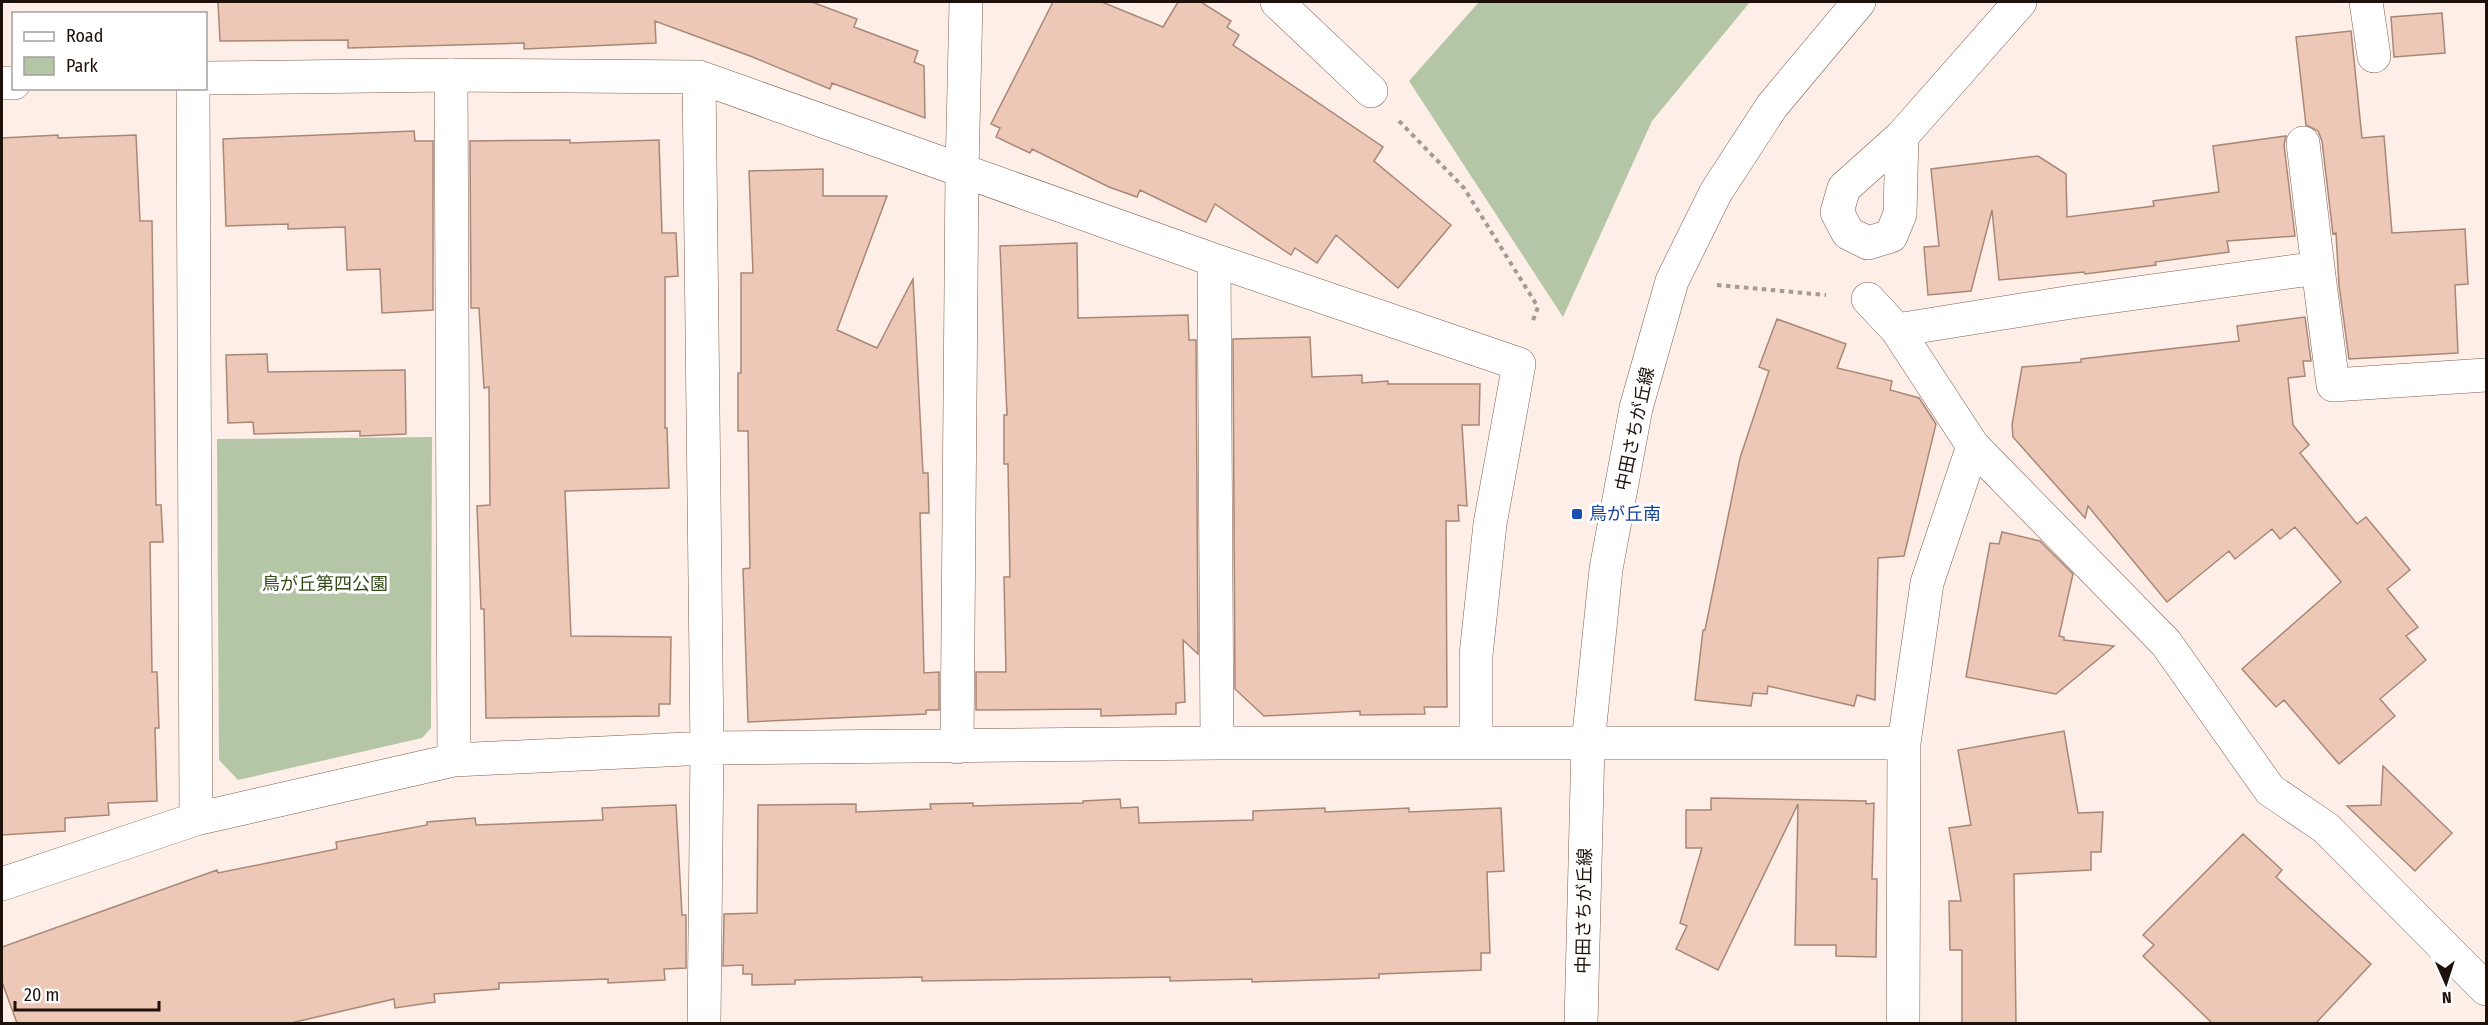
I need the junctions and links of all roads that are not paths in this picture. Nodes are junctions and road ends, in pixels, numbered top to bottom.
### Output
1 (966, 2) edge
2 (1277, 2) edge
3 (1859, 2) edge
4 (2020, 2) edge
5 (2366, 2) edge
6 (2374, 56) dead end
7 (451, 75) junction
8 (699, 77) junction
9 (207, 78) edge
10 (193, 90) edge
11 (1371, 91) road end
12 (1902, 136) dead end
13 (2303, 143) dead end
14 (962, 171) junction
15 (1214, 260) junction
16 (2318, 268) junction
17 (1868, 299) road end
18 (1897, 330) junction
19 (2487, 375) edge
20 (1973, 446) junction
21 (1476, 742) junction
22 (1217, 743) junction
23 (1904, 743) junction
24 (1588, 744) junction
25 (957, 747) junction
26 (707, 748) junction
27 (454, 760) junction
28 (196, 819) junction
29 (2, 884) edge
30 (2487, 989) edge
31 (704, 1023) edge
32 (1581, 1023) edge
33 (1903, 1023) edge

1 - 14 street
2 - 11 street
3 - 24 street, 中田さちが丘線
4 - 12 street
5 - 6 street
7 - 8 street
7 - 9 street
7 - 27 street
8 - 14 street
8 - 26 street
10 - 28 street
13 - 16 street
14 - 15 street
14 - 25 street
15 - 21 street
15 - 22 street
16 - 18 street
16 - 19 street
17 - 18 street
18 - 20 street
20 - 23 street
20 - 30 street
21 - 22 street
21 - 24 street
22 - 25 street
23 - 24 street
23 - 33 street
24 - 32 street, 中田さちが丘線
25 - 26 street
26 - 27 street
26 - 31 street
27 - 28 street
28 - 29 street

